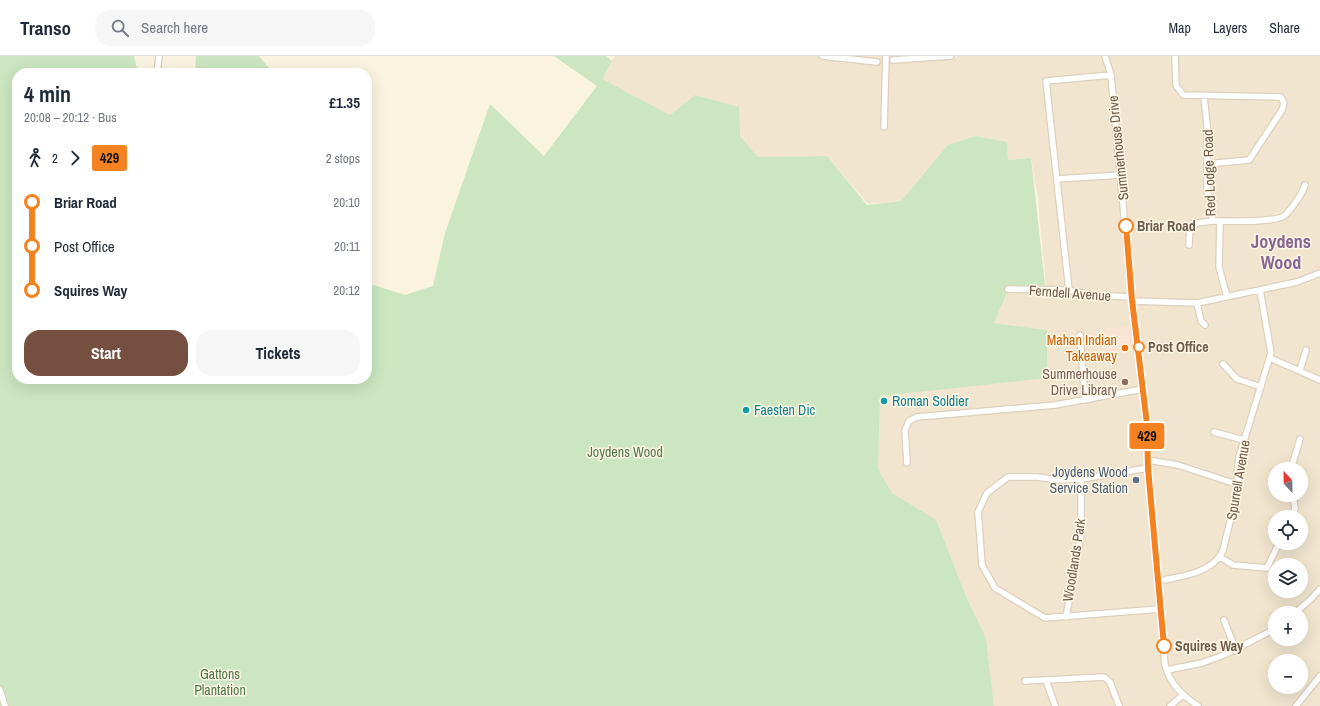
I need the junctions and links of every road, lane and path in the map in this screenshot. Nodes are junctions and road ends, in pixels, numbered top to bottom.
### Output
1 (159, 56) edge
2 (822, 56) edge
3 (886, 56) edge
4 (951, 56) edge
5 (1105, 56) edge
6 (1175, 56) edge
7 (893, 60) dead end
8 (877, 62) dead end
9 (158, 68) edge
10 (1111, 75) junction
11 (1204, 96) junction
12 (884, 127) dead end
13 (1207, 164) junction
14 (1121, 175) junction
15 (1057, 180) junction
16 (1306, 185) dead end
17 (1212, 221) junction
18 (1220, 221) junction
19 (1189, 245) dead end
20 (1320, 273) edge
21 (1008, 289) dead end
22 (1069, 290) junction
23 (1260, 290) junction
24 (1227, 296) junction
25 (1132, 299) junction
26 (1197, 303) junction
27 (1205, 325) dead end
28 (1080, 335) dead end
29 (1306, 350) dead end
30 (1270, 358) junction
31 (1223, 364) dead end
32 (1300, 370) junction
33 (1320, 380) edge
34 (1261, 387) junction
35 (1143, 389) junction
36 (1084, 400) junction
37 (1214, 432) dead end
38 (1300, 439) dead end
39 (1244, 440) junction
40 (1148, 460) junction
41 (1293, 462) edge
42 (907, 463) dead end
43 (1148, 468) junction
44 (1081, 479) junction
45 (1239, 485) junction
46 (1276, 550) edge
47 (1220, 557) junction
48 (1158, 581) junction
49 (1320, 589) edge
50 (1303, 606) edge
51 (1160, 609) junction
52 (1066, 617) junction
53 (1224, 620) dead end
54 (1268, 633) edge
55 (1236, 651) junction
56 (1167, 670) junction
57 (1320, 676) edge
58 (1046, 680) junction
59 (1025, 681) dead end
60 (0, 690) edge
61 (1183, 695) junction
62 (6, 706) edge
63 (1055, 706) edge
64 (1119, 706) edge
65 (1170, 706) edge
66 (1198, 706) edge
67 (1296, 706) edge

1 - 9 street
2 - 8 street
3 - 12 street
4 - 7 street
5 - 10 street, Summerhouse Drive
6 - 11 street
10 - 14 street, Summerhouse Drive
10 - 15 street
11 - 13 street, Red Lodge Road
11 - 13 street
13 - 17 street, Red Lodge Road
14 - 15 street
14 - 25 street, Summerhouse Drive
15 - 22 street
16 - 18 street
17 - 18 street
17 - 19 street, Red Lodge Road
18 - 24 street
20 - 23 street, Ferndell Avenue
21 - 22 street, Ferndell Avenue
22 - 25 street, Ferndell Avenue
23 - 24 street, Ferndell Avenue
23 - 30 street, Spurrell Avenue
24 - 26 street, Ferndell Avenue
25 - 26 street, Ferndell Avenue
25 - 35 street, Summerhouse Drive
26 - 27 street
28 - 36 street
29 - 32 street
30 - 32 street
30 - 34 street, Spurrell Avenue
31 - 34 street
32 - 33 street
34 - 39 street, Spurrell Avenue
35 - 36 street
35 - 40 street, Summerhouse Drive
36 - 42 street
37 - 39 street
38 - 41 street
39 - 45 street, Spurrell Avenue
40 - 43 street, Summerhouse Drive
40 - 45 street
43 - 44 street, Woodlands Park
43 - 48 street, Summerhouse Drive
44 - 52 street, Woodlands Park
44 - 52 street, Woodlands Park
45 - 47 street, Spurrell Avenue
46 - 47 street
47 - 48 street
48 - 51 street, Summerhouse Drive
49 - 50 street
51 - 52 street, Woodlands Park
51 - 56 street, Summerhouse Drive
53 - 55 street
54 - 55 street
55 - 56 street
56 - 61 street, Summerhouse Drive
57 - 67 street
58 - 59 street
58 - 63 street
58 - 64 street
60 - 62 street
61 - 65 street
61 - 66 street, Summerhouse Drive

